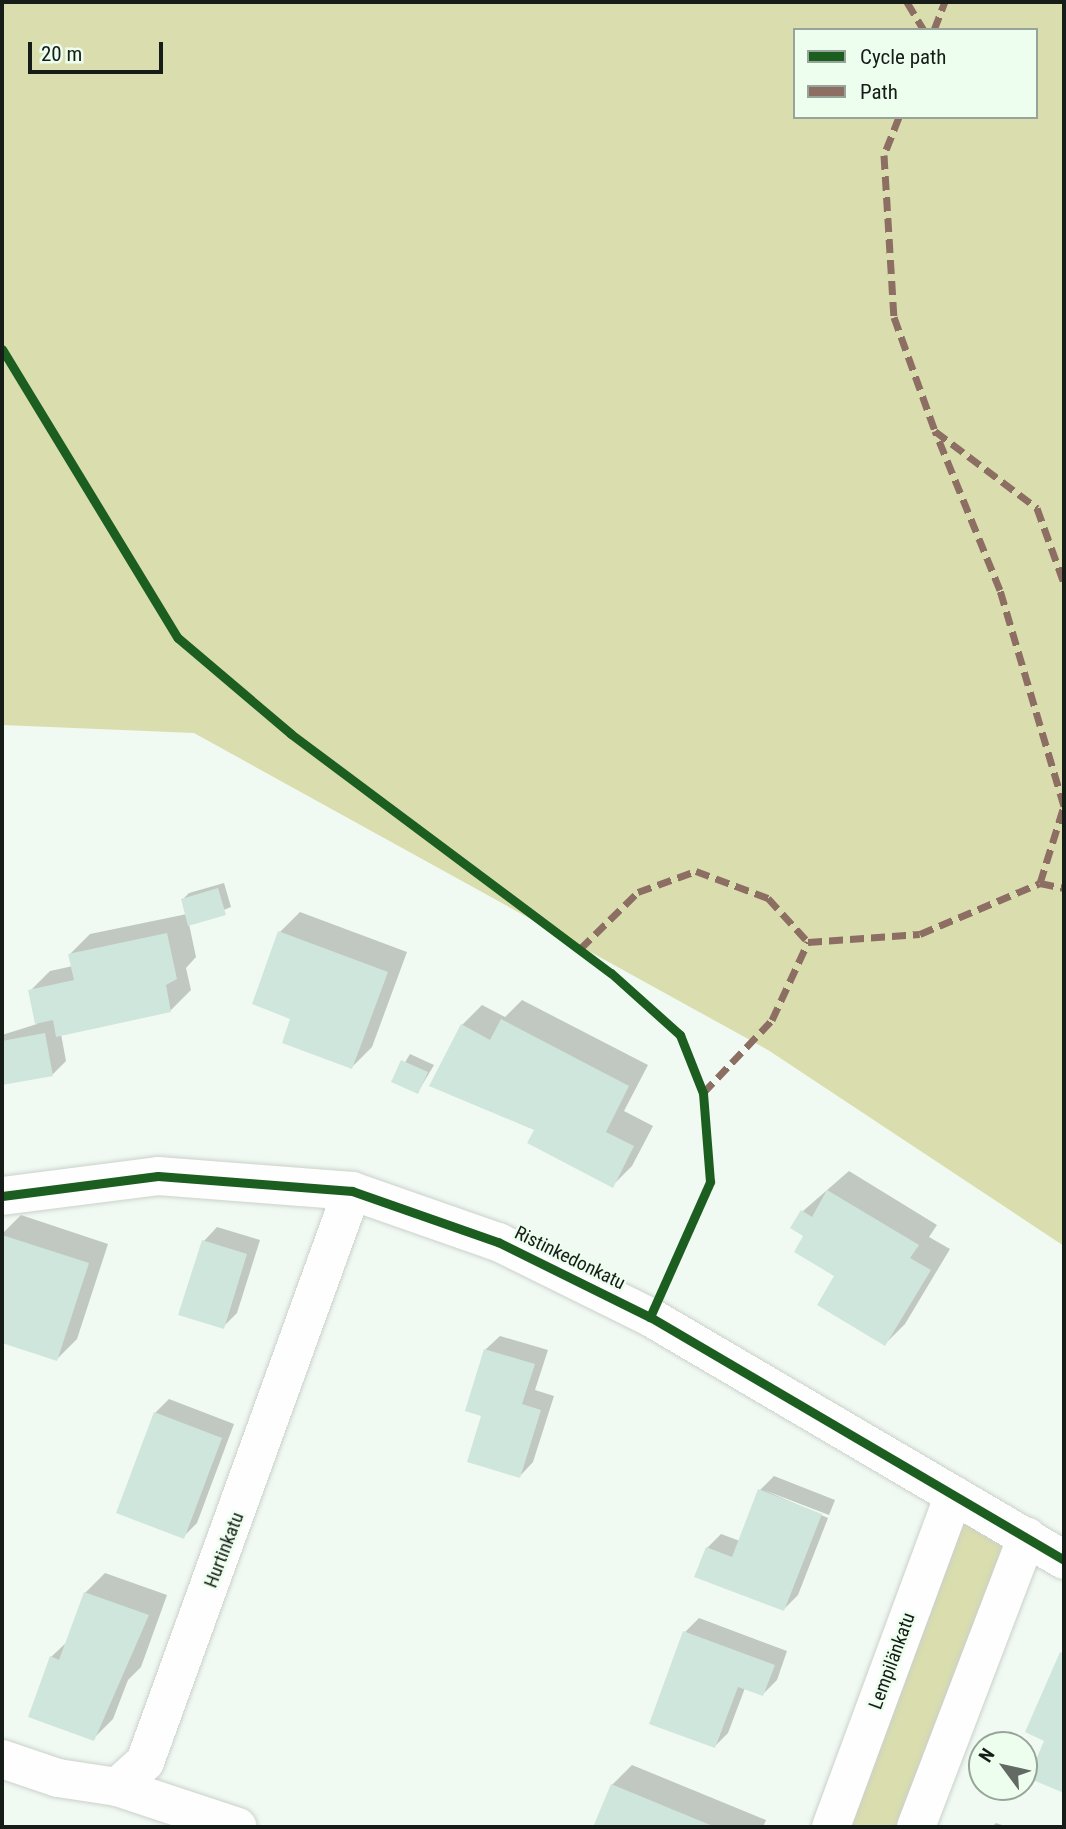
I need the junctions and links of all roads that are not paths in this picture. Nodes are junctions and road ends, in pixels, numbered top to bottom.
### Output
1 (352, 1191) junction
2 (2, 1196) edge
3 (954, 1495) junction
4 (1027, 1535) junction
5 (1064, 1560) edge
6 (2, 1759) edge
7 (117, 1787) junction
8 (238, 1827) edge
9 (831, 1827) edge
10 (916, 1827) edge

1 - 2 street, Ristinkedonkatu
1 - 3 street, Ristinkedonkatu
1 - 7 street, Hurtinkatu
3 - 4 street, Ristinkedonkatu
3 - 9 street, Lempilänkatu
4 - 5 street, Ristinkedonkatu
4 - 10 street
6 - 7 street
7 - 8 street

